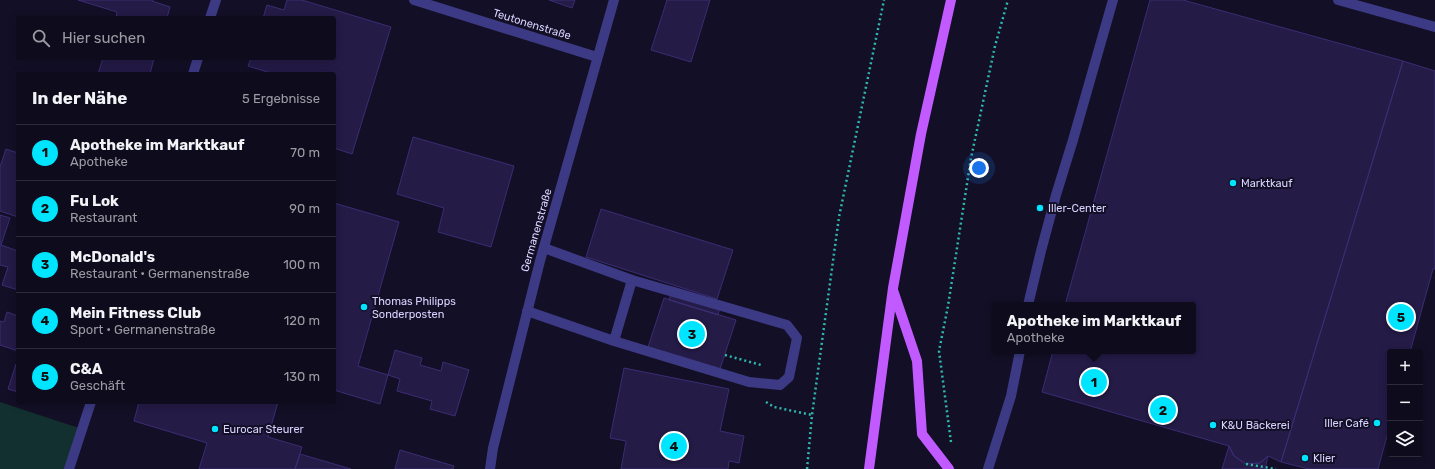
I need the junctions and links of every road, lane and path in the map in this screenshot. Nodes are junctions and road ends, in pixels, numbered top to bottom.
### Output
1 (216, 0) edge
2 (414, 0) edge
3 (614, 0) edge
4 (884, 0) edge
5 (951, 0) edge
6 (1008, 0) edge
7 (1113, 0) edge
8 (1338, 0) edge
9 (211, 16) edge
10 (1435, 27) edge
11 (597, 57) junction
12 (197, 60) edge
13 (194, 72) edge
14 (544, 248) junction
15 (632, 280) junction
16 (893, 288) junction
17 (1029, 302) edge
18 (527, 311) junction
19 (614, 341) junction
20 (1019, 354) edge
21 (90, 404) edge
22 (774, 407) dead end
23 (812, 415) junction
24 (1246, 464) dead end
25 (947, 466) edge
26 (69, 469) edge
27 (490, 469) edge
28 (807, 469) edge
29 (870, 469) edge
30 (988, 469) edge
31 (1276, 469) edge

1 - 9 street
2 - 11 street, Teutonenstraße
3 - 11 street, Germanenstraße
4 - 23 path
5 - 16 main road
6 - 25 path
7 - 17 street
8 - 10 street
11 - 14 street, Germanenstraße
12 - 13 street
14 - 15 street
14 - 18 street, Germanenstraße
15 - 19 street
15 - 19 street
16 - 25 main road
16 - 29 main road
18 - 19 street
18 - 27 street, Germanenstraße
20 - 30 street
21 - 26 street
22 - 23 path
23 - 28 path
24 - 31 path

